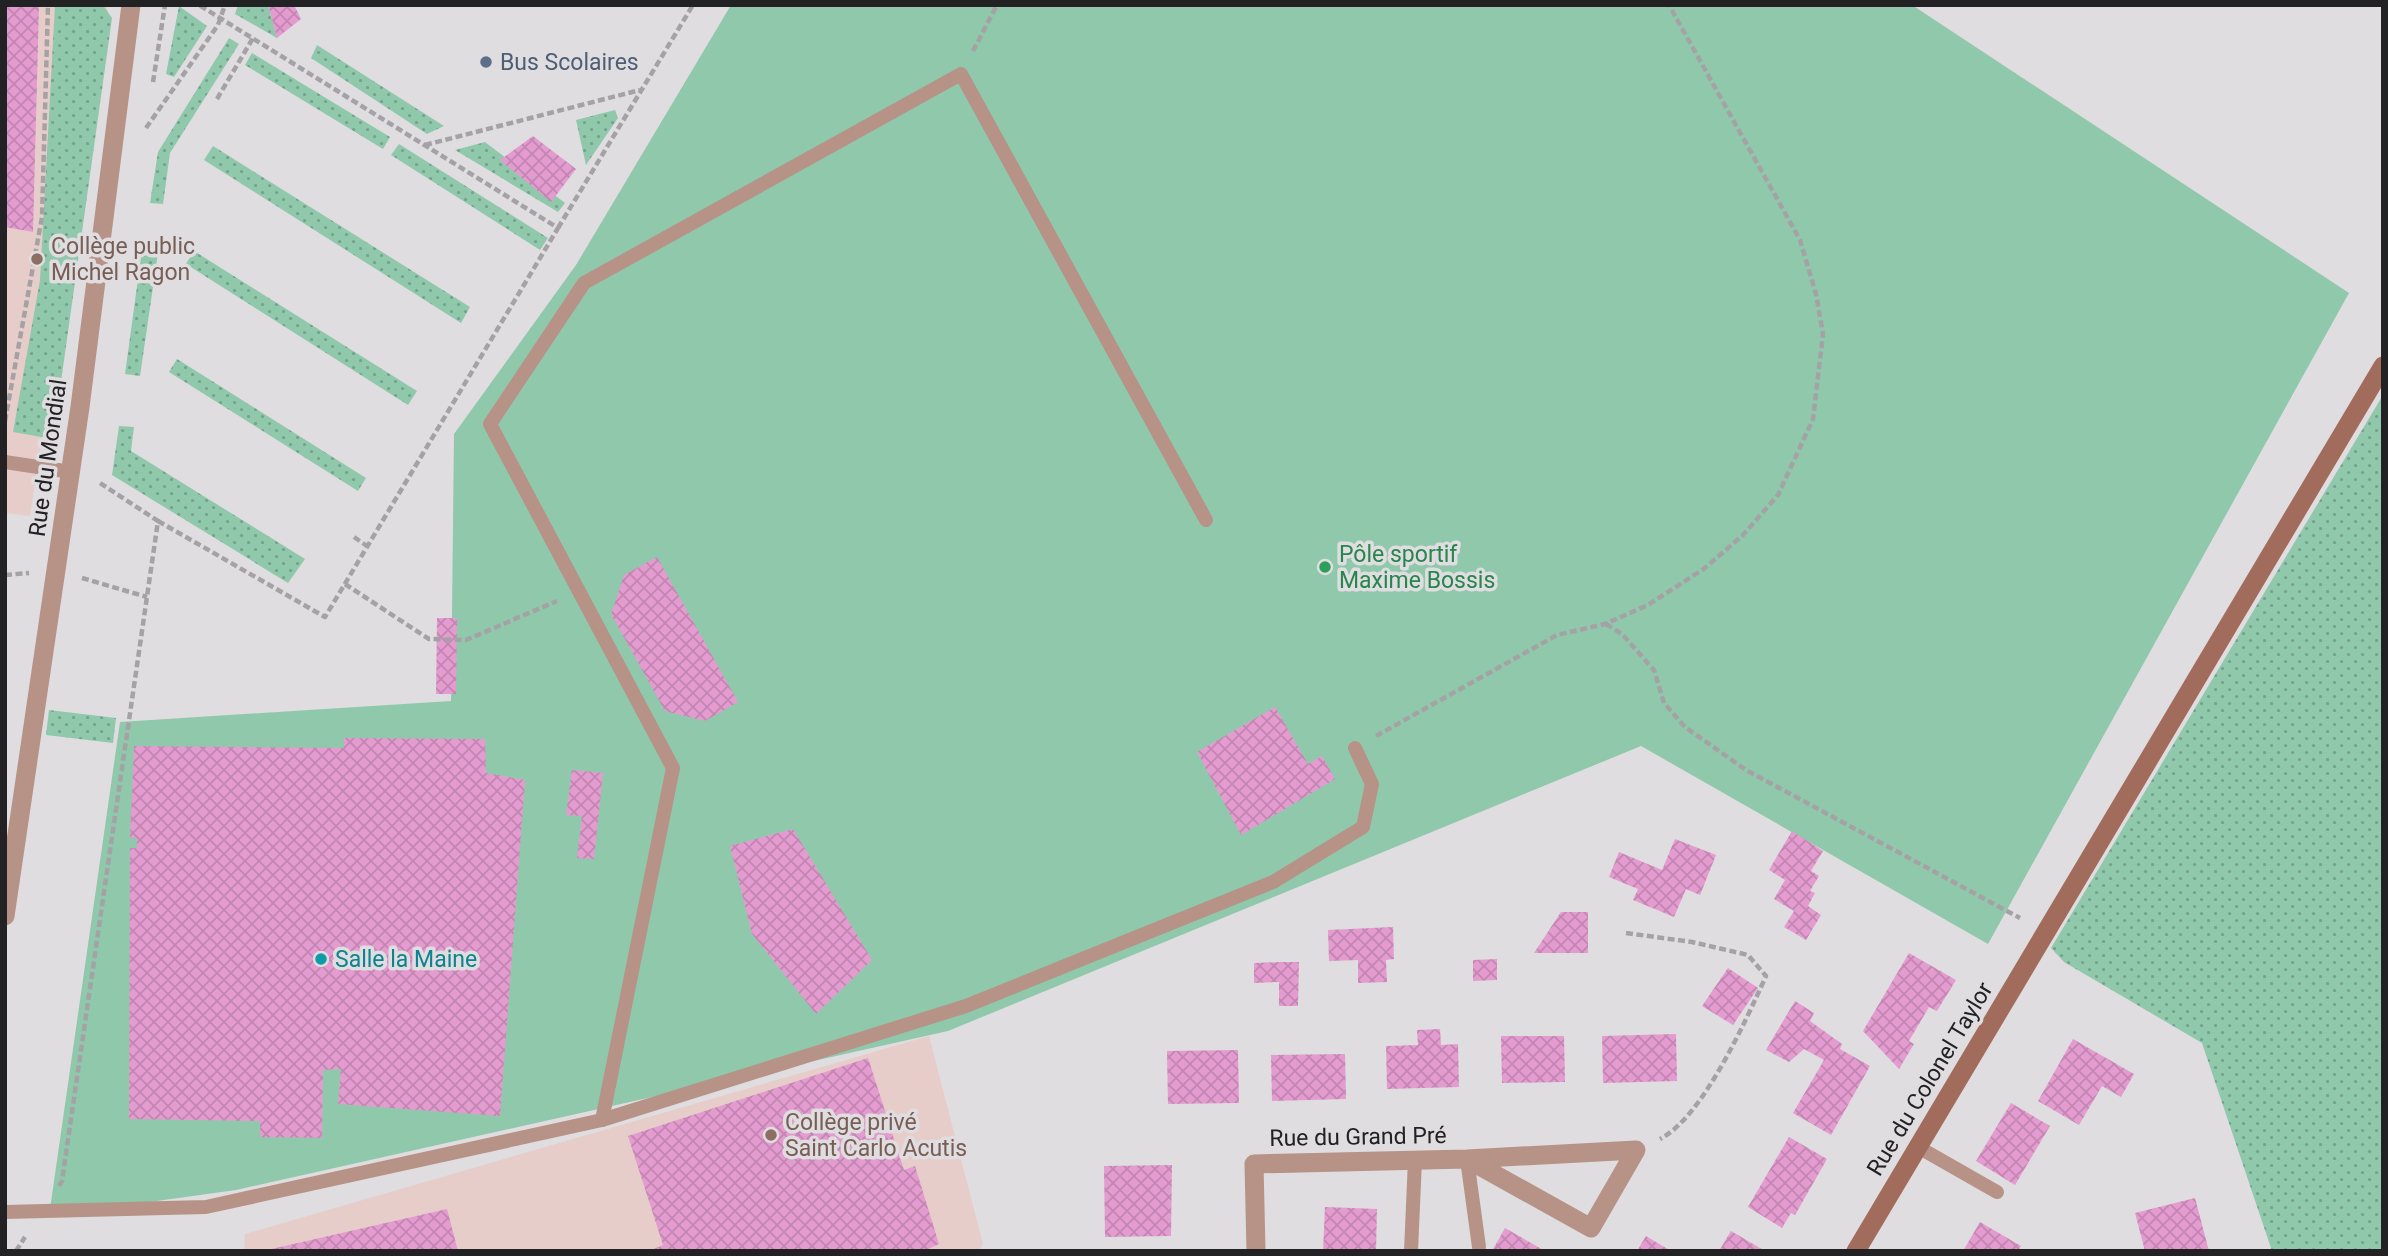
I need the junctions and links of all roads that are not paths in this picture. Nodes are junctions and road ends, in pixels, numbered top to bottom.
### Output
1 (131, 5) edge
2 (2383, 366) edge
3 (5, 462) edge
4 (71, 472) junction
5 (1206, 520) dead end
6 (1355, 748) road end
7 (5, 916) edge
8 (602, 1120) junction
9 (1918, 1147) junction
10 (1467, 1159) junction
11 (1415, 1160) junction
12 (1997, 1192) dead end
13 (5, 1212) edge
14 (1479, 1247) dead end
15 (1256, 1251) edge
16 (1411, 1251) edge
17 (1856, 1251) edge

1 - 4 street, Rue du Mondial
2 - 9 main road, Rue du Colonel Taylor
3 - 4 lane
4 - 7 street, Rue du Mondial
5 - 8 lane
6 - 8 lane
8 - 13 lane
9 - 12 lane
9 - 17 main road, Rue du Colonel Taylor
10 - 10 street, Rue du Grand Pré
10 - 11 street, Rue du Grand Pré
10 - 14 lane
11 - 15 street, Rue du Grand Pré
11 - 16 lane

